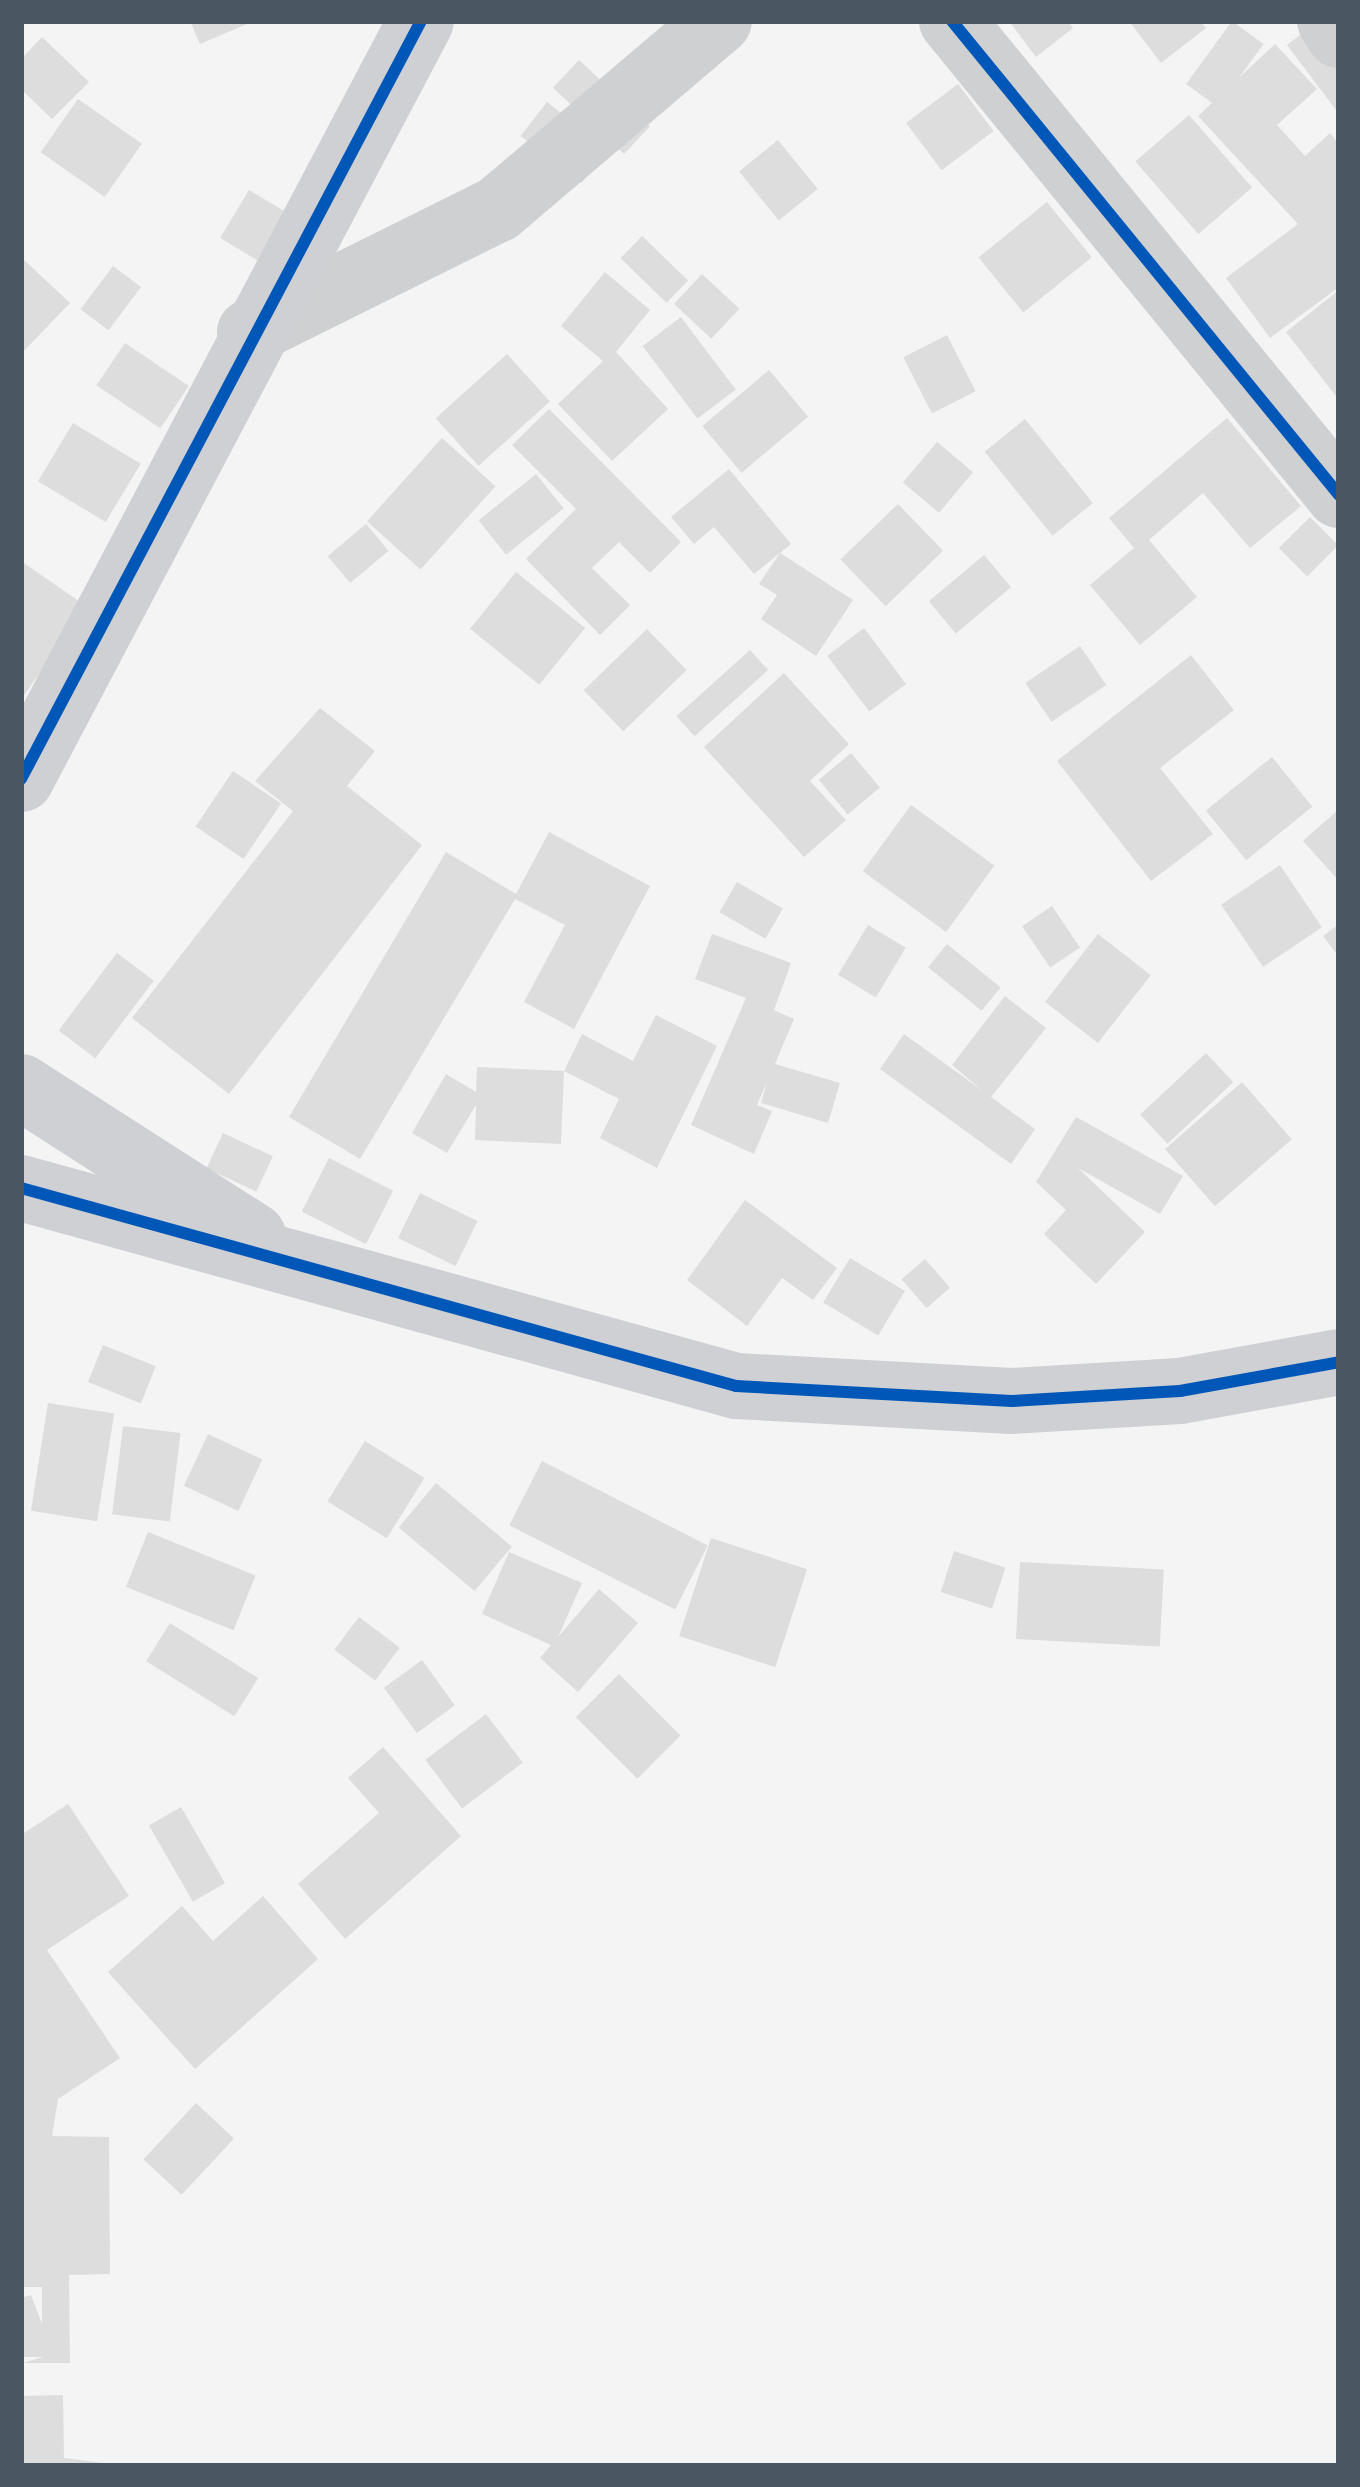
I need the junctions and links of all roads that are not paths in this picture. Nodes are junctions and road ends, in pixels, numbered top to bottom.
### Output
1 (421, 21) edge
2 (719, 21) edge
3 (952, 21) edge
4 (1330, 21) edge
5 (1339, 35) edge
6 (250, 332) junction
7 (1339, 495) edge
8 (21, 779) edge
9 (21, 1087) edge
10 (21, 1188) edge
11 (296, 1265) junction
12 (1339, 1362) edge

1 - 6 street
2 - 6 street
3 - 7 street
4 - 5 street
6 - 8 street
9 - 11 street
10 - 11 street
11 - 12 street

